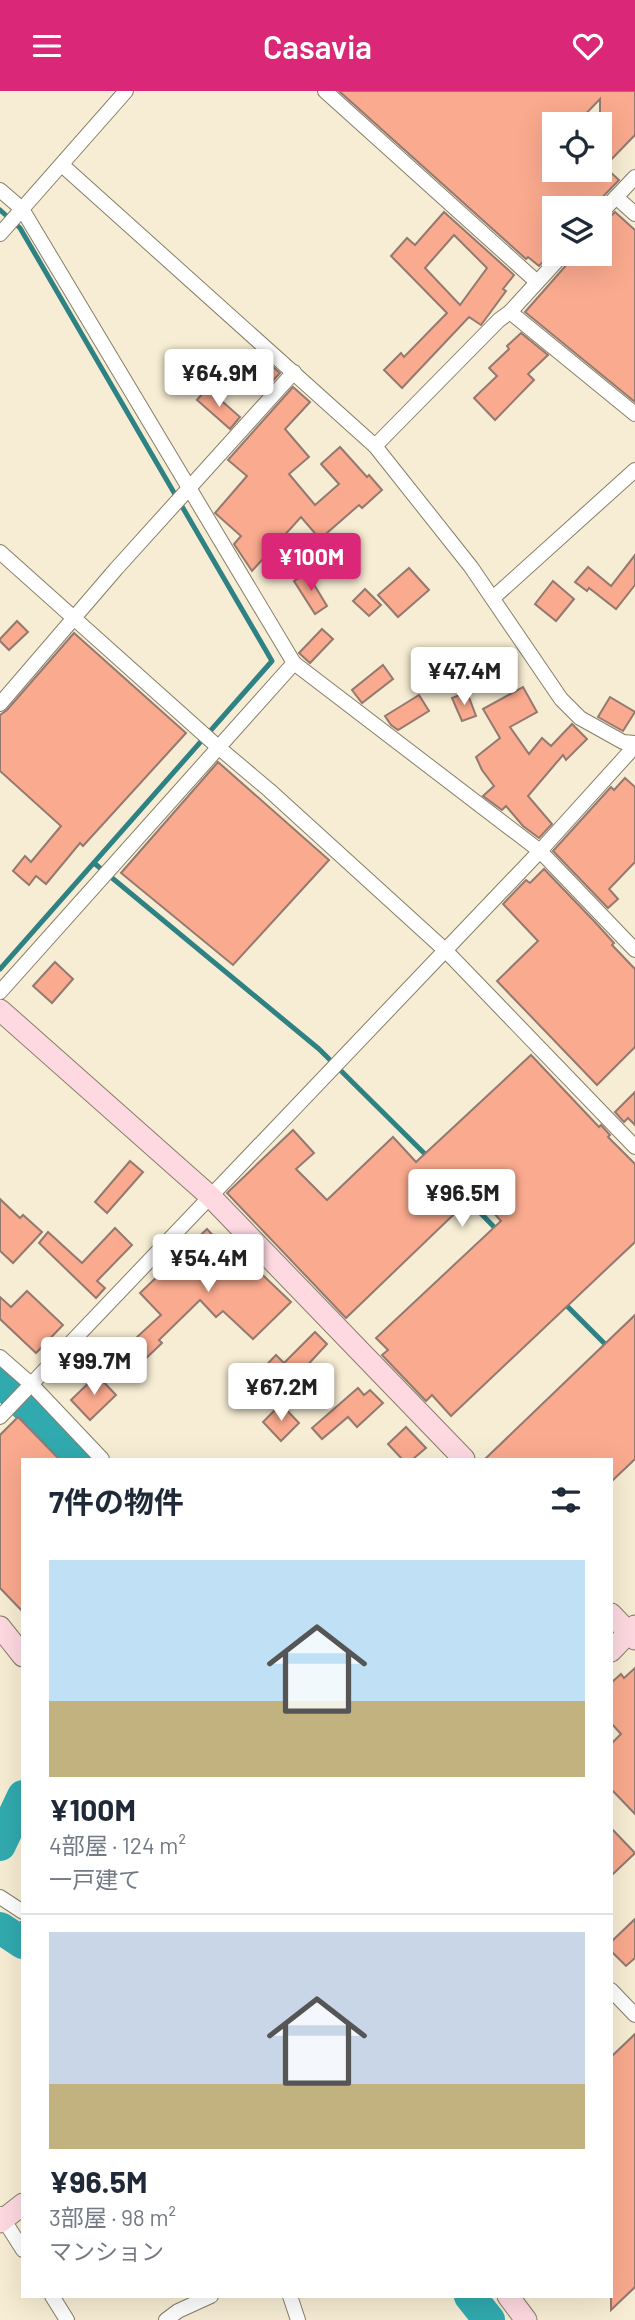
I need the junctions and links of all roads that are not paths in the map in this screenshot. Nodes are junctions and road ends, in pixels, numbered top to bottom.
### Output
1 (126, 91) edge
2 (325, 91) edge
3 (62, 165) junction
4 (635, 177) edge
5 (0, 190) edge
6 (616, 197) junction
7 (612, 201) edge
8 (21, 210) junction
9 (635, 214) edge
10 (2, 232) edge
11 (552, 266) edge
12 (537, 282) junction
13 (510, 312) junction
14 (294, 372) junction
15 (635, 414) edge
16 (375, 446) junction
17 (635, 470) edge
18 (188, 490) junction
19 (0, 552) edge
20 (494, 598) junction
21 (75, 619) junction
22 (294, 663) junction
23 (0, 704) edge
24 (635, 745) edge
25 (216, 746) junction
26 (540, 851) junction
27 (445, 950) junction
28 (635, 950) edge
29 (0, 992) edge
30 (0, 1010) edge
31 (635, 1147) edge
32 (211, 1197) junction
33 (0, 1357) edge
34 (29, 1388) junction
35 (0, 1417) edge
36 (101, 1458) edge
37 (463, 1458) edge
38 (613, 1616) edge
39 (633, 1633) edge
40 (3, 1637) edge
41 (613, 1649) edge
42 (21, 1654) edge
43 (0, 1897) edge
44 (21, 1911) edge
45 (613, 1992) edge
46 (635, 2015) edge
47 (21, 2205) edge
48 (1, 2219) edge
49 (21, 2248) edge
50 (53, 2298) edge
51 (207, 2298) edge
52 (291, 2298) edge
53 (510, 2298) edge
54 (67, 2320) edge
55 (166, 2320) edge
56 (298, 2320) edge
57 (526, 2320) edge

1 - 3 street
2 - 12 street
3 - 8 street
3 - 14 street
4 - 6 street
5 - 8 street
6 - 7 street
6 - 9 street
8 - 10 street
8 - 18 street
11 - 12 street
12 - 13 street
13 - 15 street
13 - 16 street
14 - 16 street
14 - 18 street
16 - 20 street
17 - 20 street
18 - 21 street
18 - 22 street
19 - 21 street
20 - 24 street
21 - 23 street
21 - 25 street
22 - 25 street
22 - 26 street
24 - 26 street
25 - 27 street
25 - 29 street
26 - 27 street
26 - 28 street
27 - 31 street
27 - 32 street
30 - 32 street
32 - 34 street
32 - 37 street
33 - 34 street
34 - 35 street
34 - 36 street
38 - 39 street
39 - 41 street
40 - 42 street
43 - 44 street
45 - 46 street
47 - 48 street
48 - 49 street
50 - 54 street
51 - 55 street
52 - 56 street
53 - 57 street

